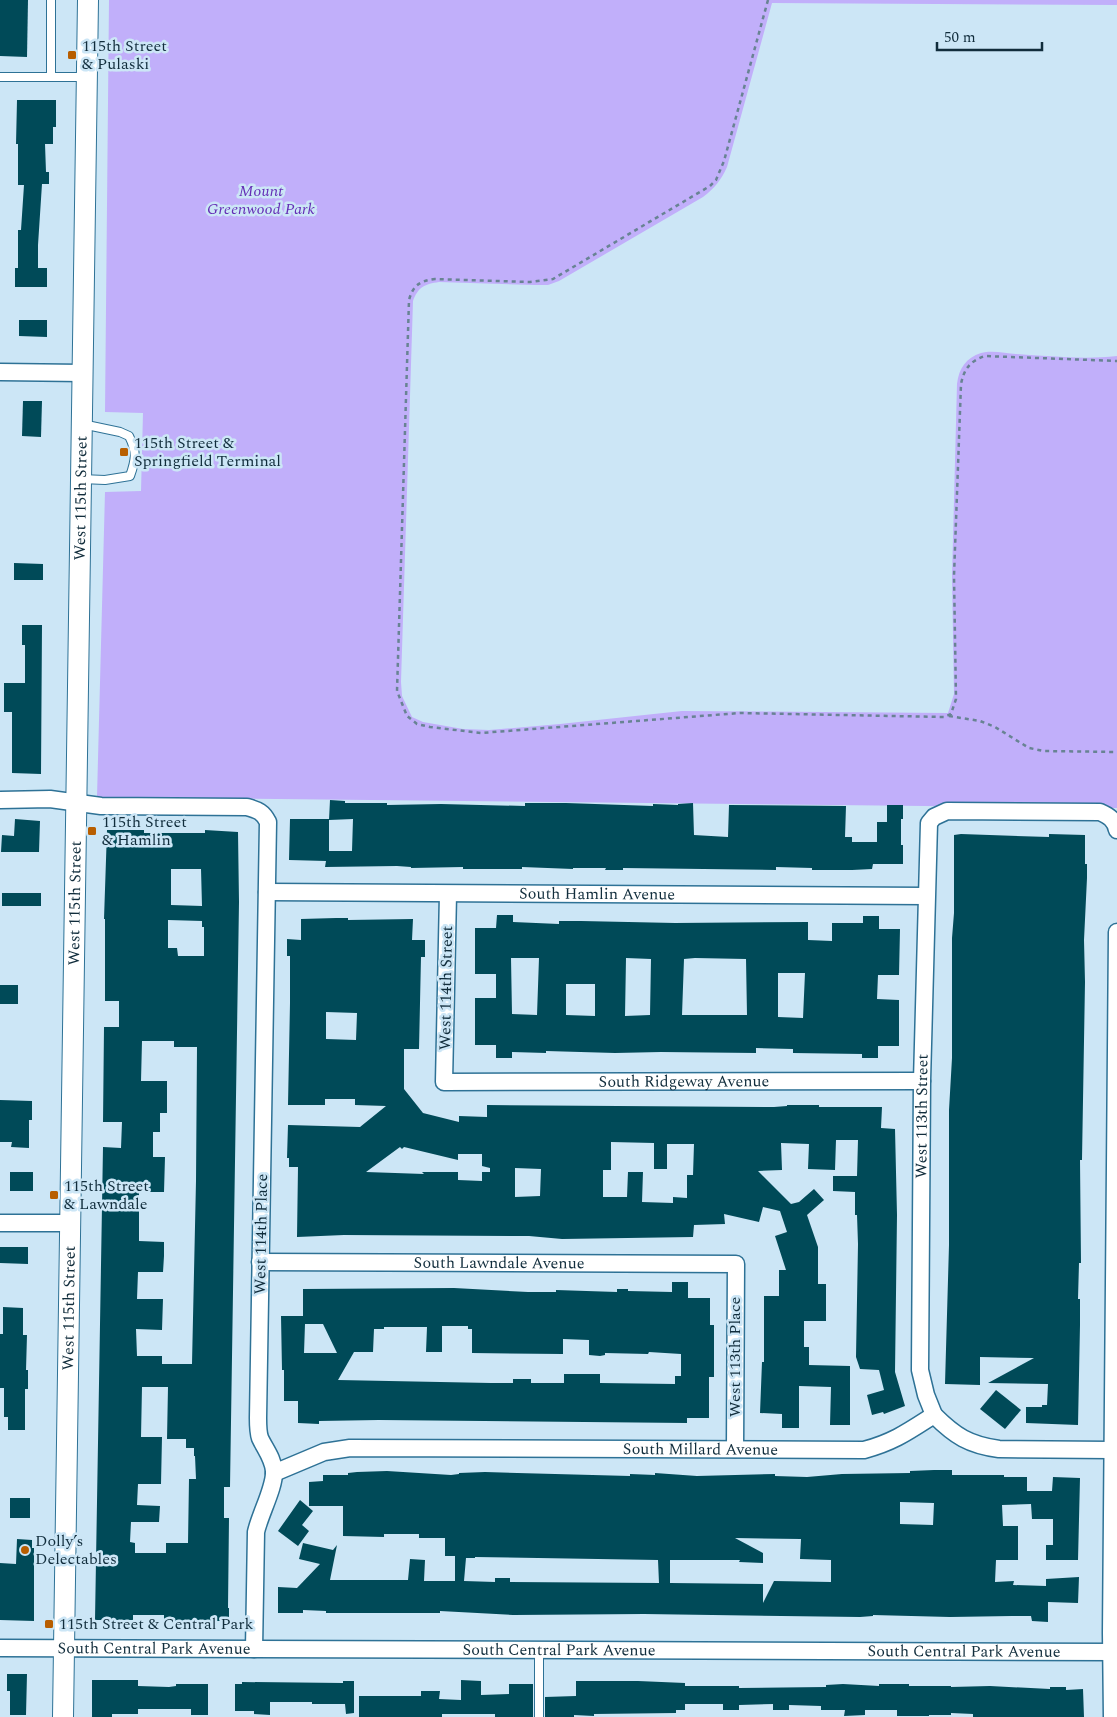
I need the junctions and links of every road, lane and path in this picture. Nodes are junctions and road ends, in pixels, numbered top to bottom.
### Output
1 (51, 0) edge
2 (88, 0) edge
3 (768, 0) edge
4 (51, 77) junction
5 (87, 77) junction
6 (0, 78) edge
7 (1117, 361) edge
8 (0, 372) edge
9 (83, 373) junction
10 (82, 424) junction
11 (81, 479) junction
12 (947, 716) junction
13 (1117, 752) edge
14 (0, 800) edge
15 (76, 803) junction
16 (1115, 824) edge
17 (267, 892) junction
18 (448, 894) junction
19 (926, 896) junction
20 (1117, 932) edge
21 (922, 1081) junction
22 (444, 1082) joint
23 (0, 1223) edge
24 (70, 1223) junction
25 (260, 1262) junction
26 (736, 1264) joint
27 (934, 1414) junction
28 (735, 1449) junction
29 (1112, 1450) junction
30 (274, 1473) junction
31 (0, 1648) edge
32 (64, 1648) junction
33 (254, 1649) junction
34 (540, 1650) junction
35 (1114, 1652) edge
36 (63, 1717) edge
37 (539, 1717) edge
38 (1112, 1717) edge

1 - 4 lane
2 - 5 street, West 115th Street
3 - 12 path
4 - 5 lane
4 - 6 lane
5 - 9 street, West 115th Street
7 - 12 path
8 - 9 street
9 - 10 street, West 115th Street
10 - 11 street, West 115th Street
10 - 11 lane
11 - 15 street, West 115th Street
12 - 13 path
14 - 15 street
15 - 17 street, West 114th Place
15 - 24 street, West 115th Street
16 - 19 street, West 113th Street
17 - 18 street, South Hamlin Avenue
17 - 25 street, West 114th Place
18 - 19 street, South Hamlin Avenue
18 - 22 street, West 114th Street
19 - 21 street, West 113th Street
20 - 29 street
21 - 22 street, South Ridgeway Avenue
21 - 27 street, West 113th Street
23 - 24 street
24 - 32 street, West 115th Street
25 - 26 street, South Lawndale Avenue
25 - 30 street, West 114th Place
26 - 28 street, West 113th Place
27 - 28 street, South Millard Avenue
27 - 29 street
28 - 30 street, South Millard Avenue
29 - 35 street
30 - 33 street
31 - 32 street, South Central Park Avenue
32 - 33 street, South Central Park Avenue
32 - 36 street, West 115th Street
33 - 34 street, South Central Park Avenue
34 - 35 street, South Central Park Avenue
34 - 37 lane
35 - 38 street

